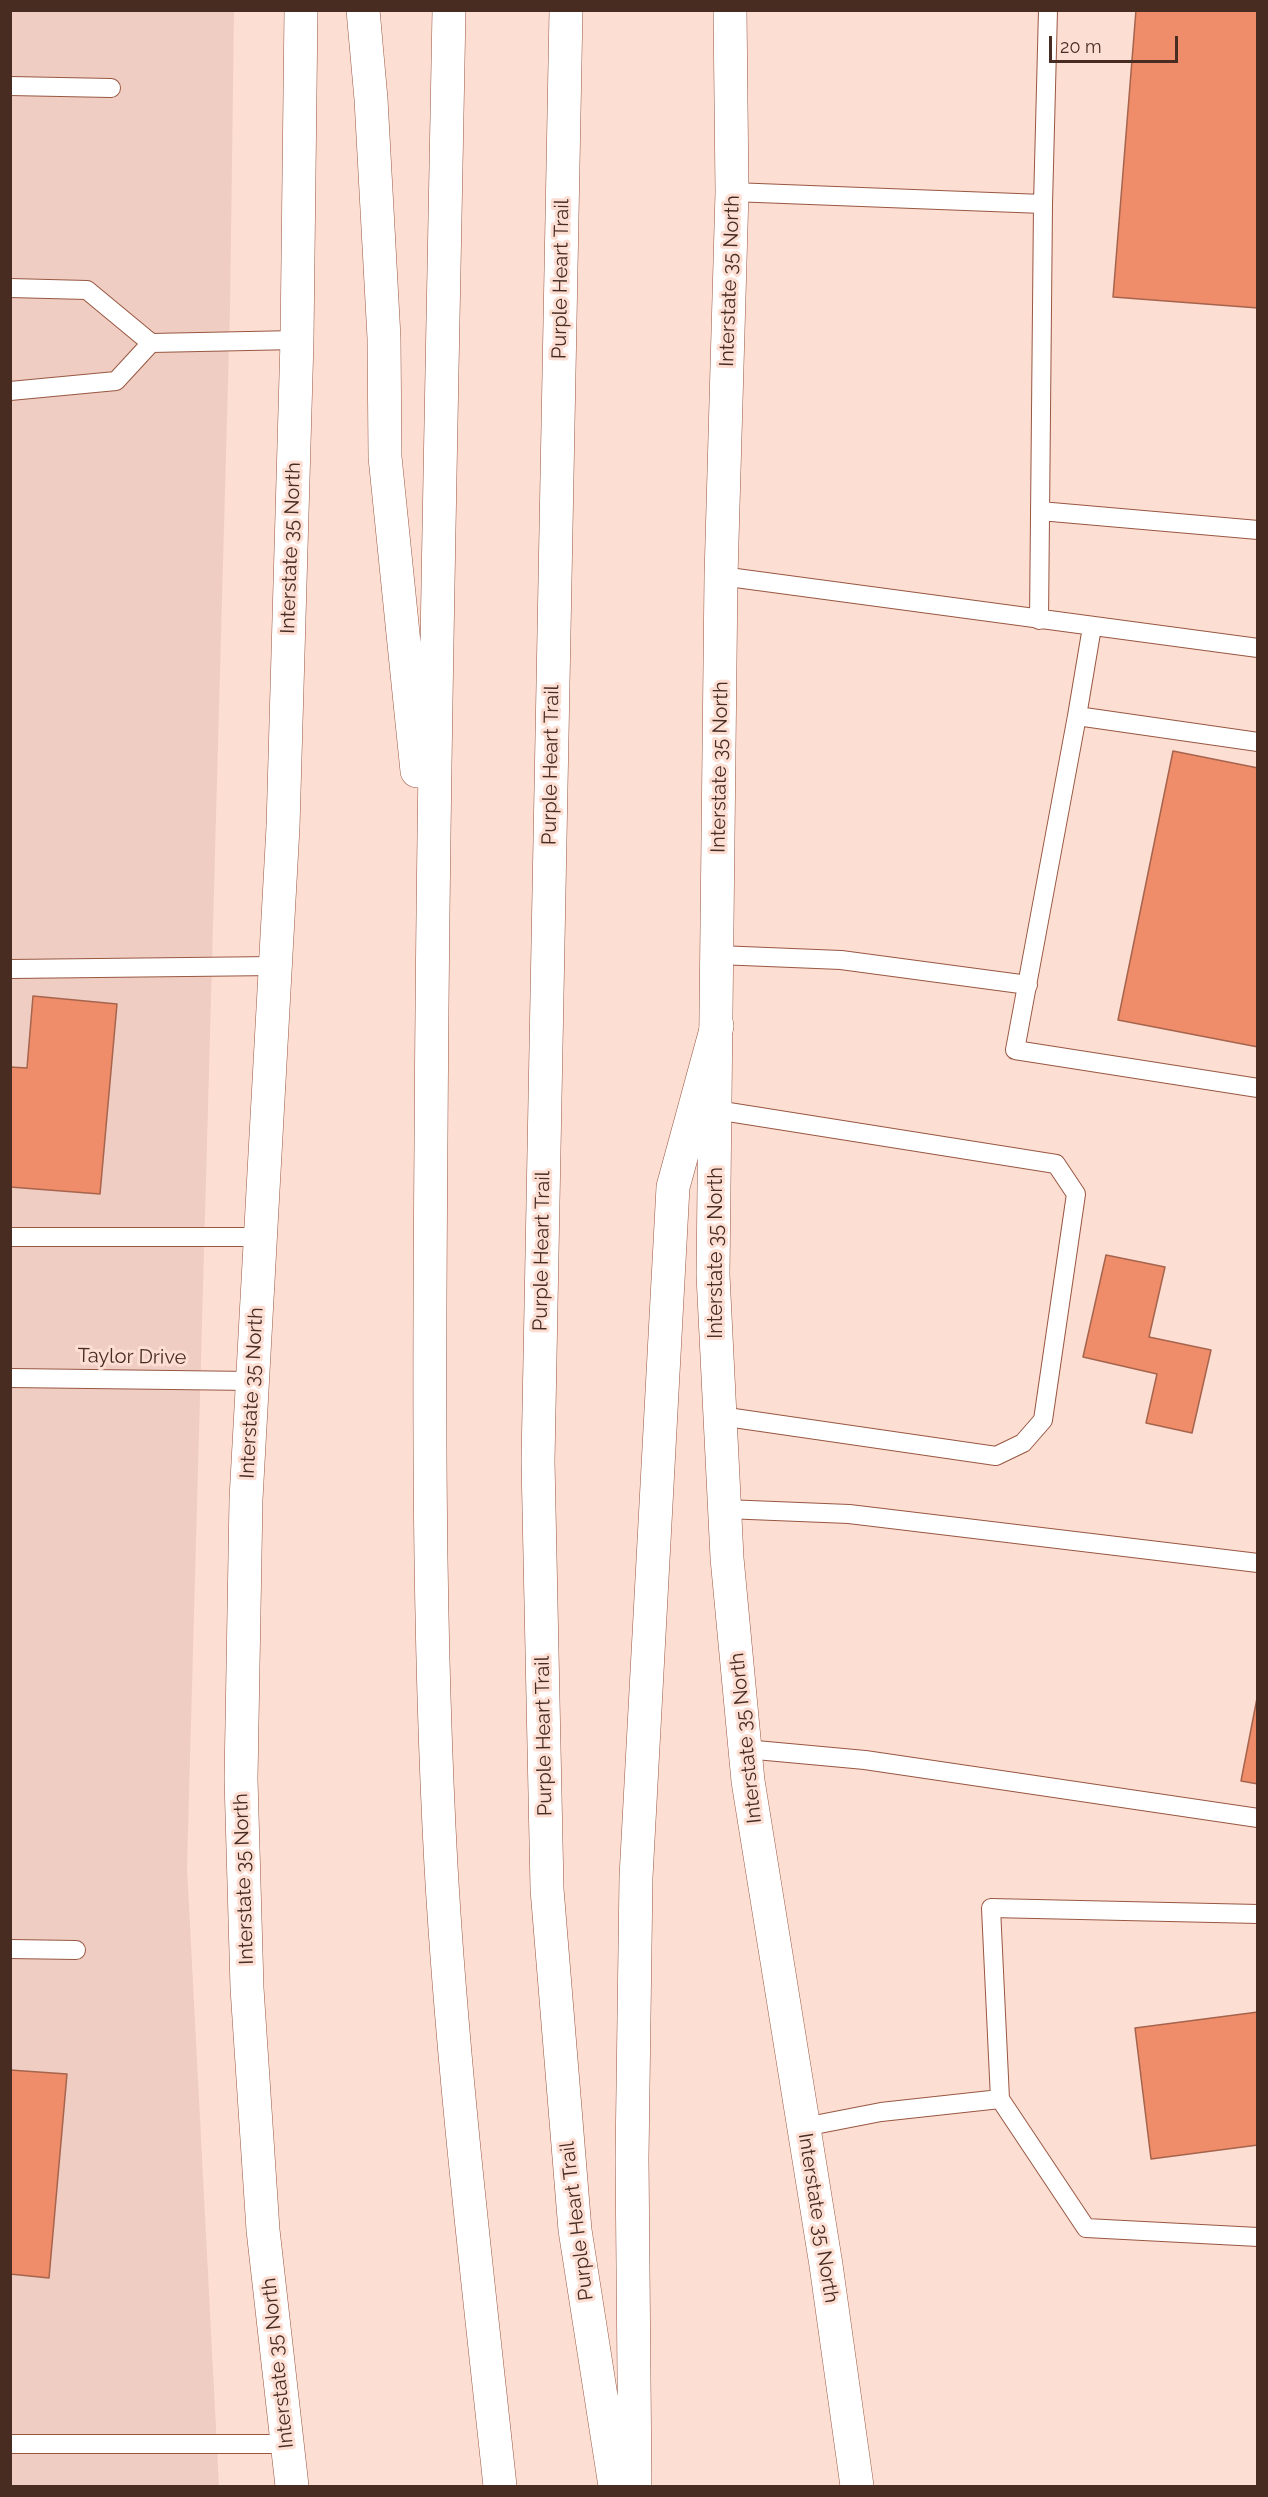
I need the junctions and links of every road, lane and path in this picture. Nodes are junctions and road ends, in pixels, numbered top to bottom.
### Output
1 (301, 10) edge
2 (363, 10) edge
3 (448, 10) edge
4 (566, 10) edge
5 (730, 10) edge
6 (1048, 10) edge
7 (10, 86) edge
8 (111, 88) dead end
9 (732, 192) junction
10 (1043, 204) junction
11 (10, 288) edge
12 (297, 340) junction
13 (151, 343) junction
14 (10, 391) edge
15 (1040, 511) junction
16 (1257, 530) edge
17 (721, 576) junction
18 (1039, 620) junction
19 (1092, 627) junction
20 (1257, 648) edge
21 (1077, 716) junction
22 (1257, 742) edge
23 (432, 918) junction
24 (718, 955) junction
25 (275, 966) junction
26 (10, 969) edge
27 (1028, 985) junction
28 (717, 1026) junction
29 (1257, 1088) edge
30 (716, 1110) junction
31 (10, 1237) edge
32 (260, 1238) junction
33 (10, 1378) edge
34 (252, 1381) junction
35 (720, 1416) junction
36 (725, 1509) junction
37 (1257, 1563) edge
38 (745, 1749) junction
39 (1257, 1818) edge
40 (1257, 1914) edge
41 (10, 1949) edge
42 (76, 1950) dead end
43 (1000, 2099) junction
44 (804, 2127) junction
45 (1257, 2237) edge
46 (10, 2444) edge
47 (287, 2444) junction
48 (292, 2487) edge
49 (500, 2487) edge
50 (615, 2487) edge
51 (634, 2487) edge
52 (857, 2487) edge

1 - 12 main road, Interstate 35 North
2 - 23 main road
3 - 23 main road
4 - 50 main road, Purple Heart Trail
5 - 9 main road, Interstate 35 North
6 - 10 lane
7 - 8 lane
9 - 10 lane
9 - 17 main road, Interstate 35 North
10 - 15 lane
11 - 13 lane
12 - 13 lane
12 - 25 main road, Interstate 35 North
13 - 14 lane
15 - 16 lane
15 - 18 lane
17 - 18 lane
17 - 24 main road, Interstate 35 North
18 - 19 lane
19 - 20 lane
19 - 21 lane
21 - 22 lane
21 - 27 lane
23 - 49 main road
24 - 27 lane
24 - 28 main road, Interstate 35 North
25 - 26 lane
25 - 32 main road, Interstate 35 North
27 - 29 lane
28 - 30 main road, Interstate 35 North
28 - 51 main road
30 - 35 main road, Interstate 35 North
30 - 35 lane
31 - 32 lane
32 - 34 main road, Interstate 35 North
33 - 34 lane, Taylor Drive
34 - 47 main road, Interstate 35 North
35 - 36 main road, Interstate 35 North
36 - 37 lane
36 - 38 main road, Interstate 35 North
38 - 39 lane
38 - 44 main road, Interstate 35 North
40 - 43 lane
41 - 42 lane
43 - 44 lane
43 - 45 lane
44 - 52 main road, Interstate 35 North
46 - 47 lane
47 - 48 main road, Interstate 35 North

